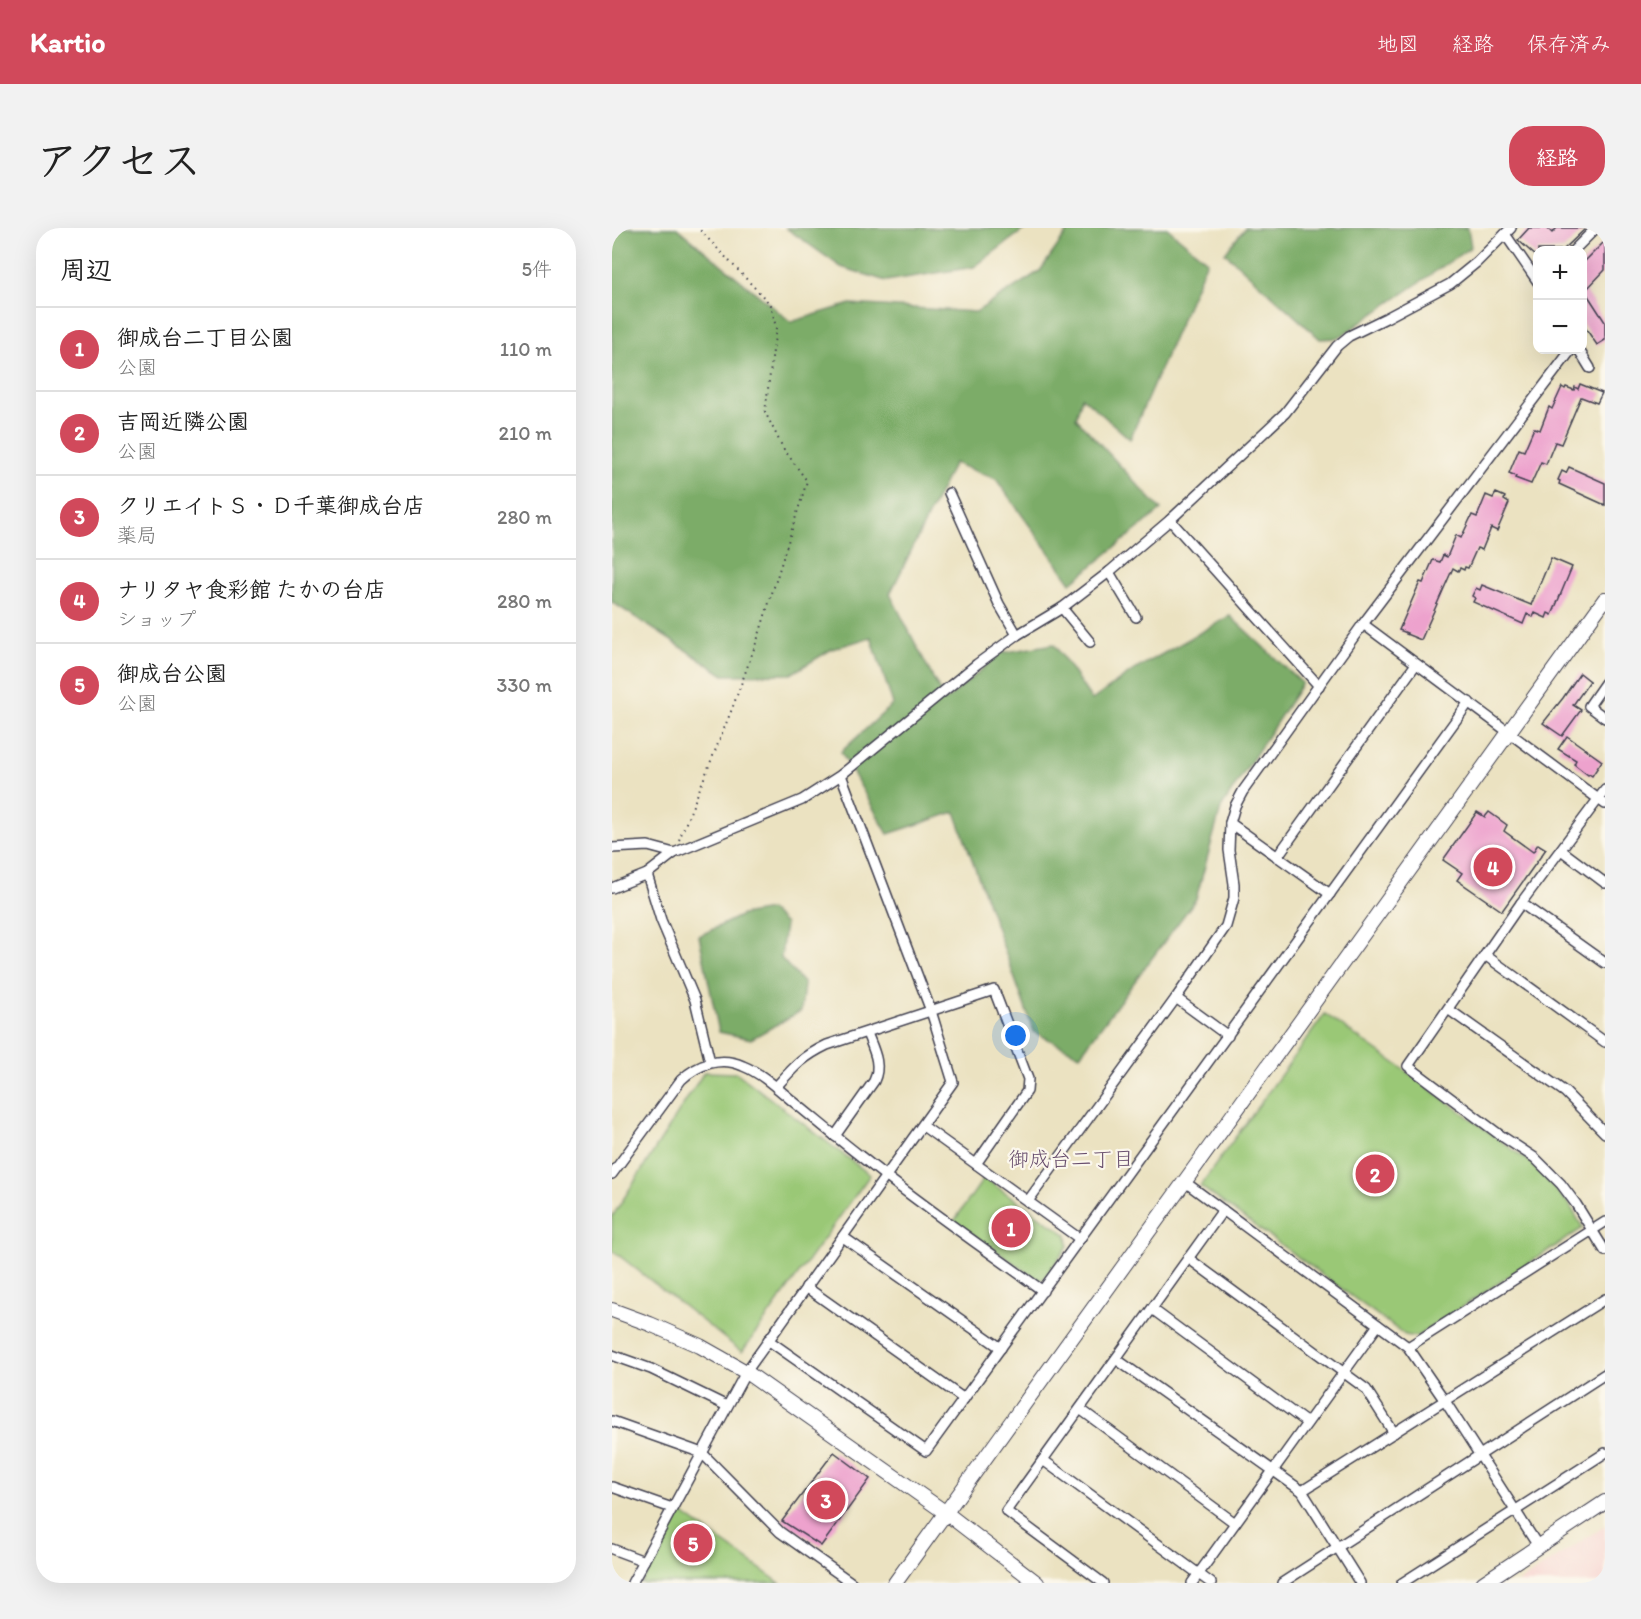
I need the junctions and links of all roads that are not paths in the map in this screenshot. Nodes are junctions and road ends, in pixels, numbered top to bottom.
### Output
1 (1596, 228) edge
2 (1508, 231) edge
3 (1578, 246) edge
4 (1533, 274) edge
5 (1568, 354) edge
6 (1581, 354) edge
7 (1590, 368) dead end
8 (949, 493) dead end
9 (1170, 520) junction
10 (1109, 572) junction
11 (1605, 599) edge
12 (1062, 608) junction
13 (1136, 616) dead end
14 (1363, 624) junction
15 (1017, 635) junction
16 (1090, 642) dead end
17 (1416, 664) junction
18 (1605, 683) edge
19 (1319, 686) junction
20 (1469, 702) junction
21 (1605, 718) edge
22 (1508, 733) junction
23 (841, 775) junction
24 (1605, 790) edge
25 (1602, 801) edge
26 (1230, 823) junction
27 (612, 848) edge
28 (1561, 850) junction
29 (674, 853) junction
30 (1277, 857) junction
31 (647, 874) junction
32 (1605, 883) edge
33 (612, 888) edge
34 (1330, 894) junction
35 (1521, 903) junction
36 (1485, 955) junction
37 (1605, 963) edge
38 (1176, 998) junction
39 (1448, 1009) junction
40 (931, 1011) junction
41 (867, 1033) junction
42 (1228, 1036) junction
43 (1605, 1042) edge
44 (710, 1062) junction
45 (776, 1087) junction
46 (923, 1126) junction
47 (1605, 1133) edge
48 (835, 1136) junction
49 (976, 1164) junction
50 (612, 1174) edge
51 (885, 1176) junction
52 (1185, 1182) junction
53 (1028, 1201) junction
54 (1223, 1210) junction
55 (1605, 1222) edge
56 (1592, 1230) junction
57 (843, 1237) junction
58 (1080, 1239) junction
59 (1605, 1251) edge
60 (1188, 1258) junction
61 (806, 1287) junction
62 (1043, 1291) junction
63 (1605, 1299) edge
64 (1152, 1309) junction
65 (612, 1310) edge
66 (1378, 1325) junction
67 (768, 1340) junction
68 (1408, 1347) junction
69 (1001, 1348) junction
70 (612, 1355) edge
71 (1116, 1359) junction
72 (746, 1372) junction
73 (1344, 1372) junction
74 (1605, 1374) edge
75 (964, 1399) junction
76 (1445, 1401) junction
77 (727, 1406) junction
78 (1080, 1409) junction
79 (612, 1421) edge
80 (1307, 1423) junction
81 (1394, 1433) junction
82 (702, 1453) junction
83 (1605, 1453) edge
84 (1479, 1455) junction
85 (1043, 1460) junction
86 (1273, 1470) junction
87 (612, 1487) edge
88 (1302, 1491) junction
89 (1605, 1502) edge
90 (672, 1508) junction
91 (1514, 1511) junction
92 (946, 1513) junction
93 (1235, 1523) junction
94 (1538, 1546) junction
95 (1338, 1547) junction
96 (612, 1549) edge
97 (644, 1561) junction
98 (1198, 1574) junction
99 (632, 1583) edge
100 (852, 1583) edge
101 (895, 1583) edge
102 (1037, 1583) edge
103 (1104, 1583) edge
104 (1192, 1583) edge
105 (1211, 1583) edge
106 (1282, 1583) edge
107 (1360, 1583) edge
108 (1402, 1583) edge
109 (1483, 1583) edge

1 - 3 street
2 - 4 street
2 - 9 street
5 - 14 street
6 - 7 street
8 - 15 street
9 - 10 street
9 - 19 street
10 - 12 street
10 - 13 street
11 - 22 street
12 - 15 street
12 - 16 street
14 - 17 street
14 - 19 street
15 - 23 street
17 - 20 street
17 - 30 street
18 - 21 street
19 - 26 street
20 - 22 street
20 - 34 street
22 - 25 street
22 - 52 street
23 - 29 street
23 - 40 street
24 - 25 street
25 - 28 street
26 - 30 street
26 - 38 street
27 - 29 street
28 - 32 street
28 - 35 street
29 - 31 street
30 - 34 street
31 - 33 street
31 - 44 street
34 - 42 street
35 - 36 street
35 - 37 street
36 - 39 street
36 - 43 street
38 - 42 street
38 - 53 street
39 - 47 street
39 - 56 street
40 - 41 street
40 - 46 street
40 - 49 street
41 - 45 street
41 - 48 street
42 - 58 street
44 - 45 street
44 - 50 street
45 - 48 street
46 - 49 street
46 - 51 street
48 - 51 street
49 - 53 street
51 - 57 street
51 - 62 street
52 - 54 street
52 - 92 street
53 - 58 street
54 - 60 street
54 - 66 street
55 - 56 street
56 - 59 street
56 - 68 street
57 - 61 street
57 - 69 street
58 - 62 street
60 - 64 street
60 - 73 street
61 - 67 street
61 - 75 street
62 - 69 street
63 - 76 street
64 - 71 street
64 - 80 street
65 - 72 street
66 - 68 street
66 - 73 street
67 - 72 street
67 - 75 street
68 - 76 street
69 - 75 street
70 - 77 street
71 - 78 street
71 - 86 street
72 - 77 street
72 - 92 street
73 - 80 street
73 - 81 street
74 - 84 street
76 - 81 street
76 - 84 street
77 - 82 street
78 - 85 street
78 - 93 street
79 - 82 street
80 - 86 street
81 - 88 street
82 - 90 street
82 - 100 street
83 - 91 street
84 - 91 street
84 - 95 street
85 - 98 street
85 - 103 street
86 - 88 street
86 - 93 street
87 - 90 street
88 - 95 street
89 - 94 street
90 - 97 street
91 - 94 street
91 - 108 street
92 - 101 street
92 - 102 street
93 - 98 street
94 - 109 street
95 - 106 street
95 - 107 street
96 - 97 street
97 - 99 street
98 - 104 street
98 - 105 street

